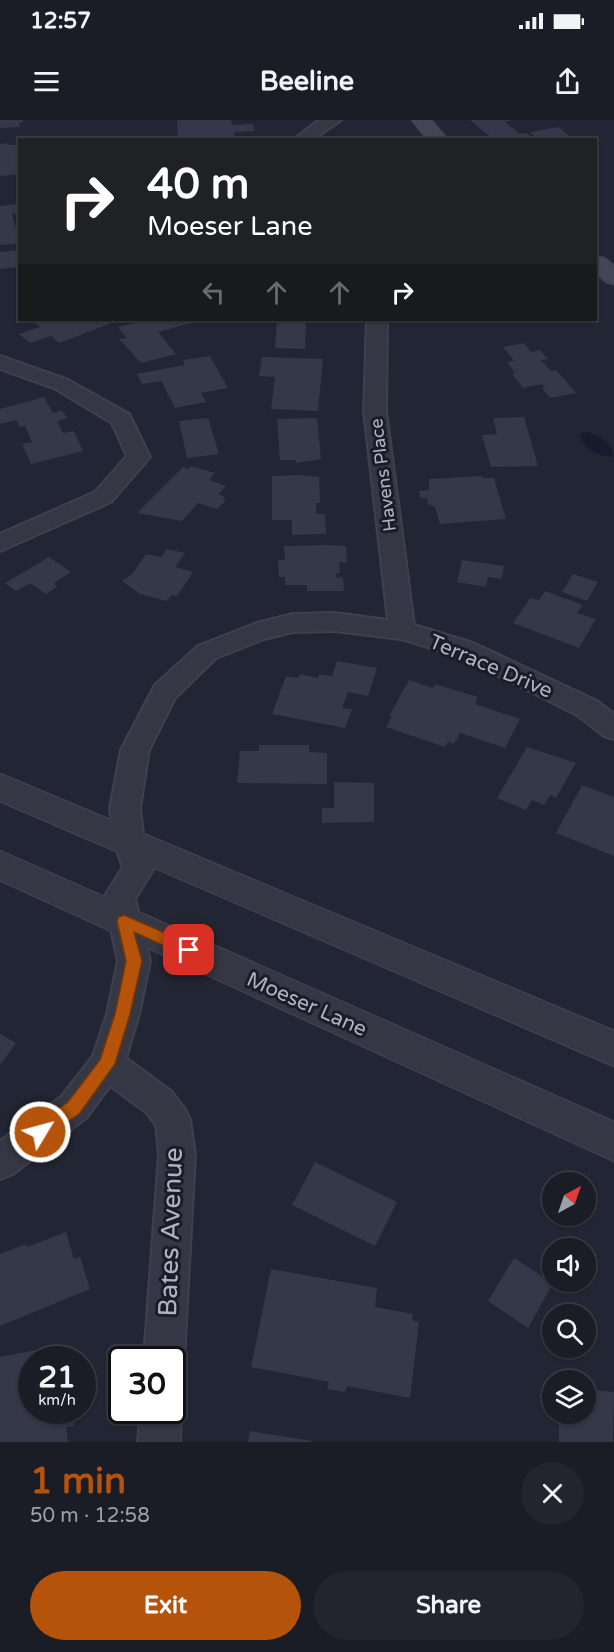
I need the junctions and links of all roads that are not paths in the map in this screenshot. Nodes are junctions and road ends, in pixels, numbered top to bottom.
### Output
1 (333, 120) edge
2 (421, 120) edge
3 (304, 138) edge
4 (437, 138) edge
5 (597, 264) edge
6 (614, 277) edge
7 (376, 321) edge
8 (0, 362) edge
9 (0, 543) edge
10 (402, 630) junction
11 (614, 729) edge
12 (0, 788) edge
13 (129, 843) junction
14 (0, 865) edge
15 (124, 921) junction
16 (614, 1049) edge
17 (107, 1064) junction
18 (614, 1142) edge
19 (0, 1162) edge
20 (165, 1346) edge
21 (160, 1424) edge
22 (159, 1442) edge

1 - 3 street
2 - 4 main road
5 - 6 main road
7 - 10 street, Havens Place
8 - 9 street
10 - 11 street, Terrace Drive
10 - 13 street, Terrace Drive
12 - 13 street
13 - 15 street, Terrace Drive
13 - 16 street
14 - 15 street, Moeser Lane
15 - 17 street, Terrace Drive
15 - 18 street, Moeser Lane
17 - 19 street, Terrace Drive
17 - 20 street, Bates Avenue
21 - 22 street

